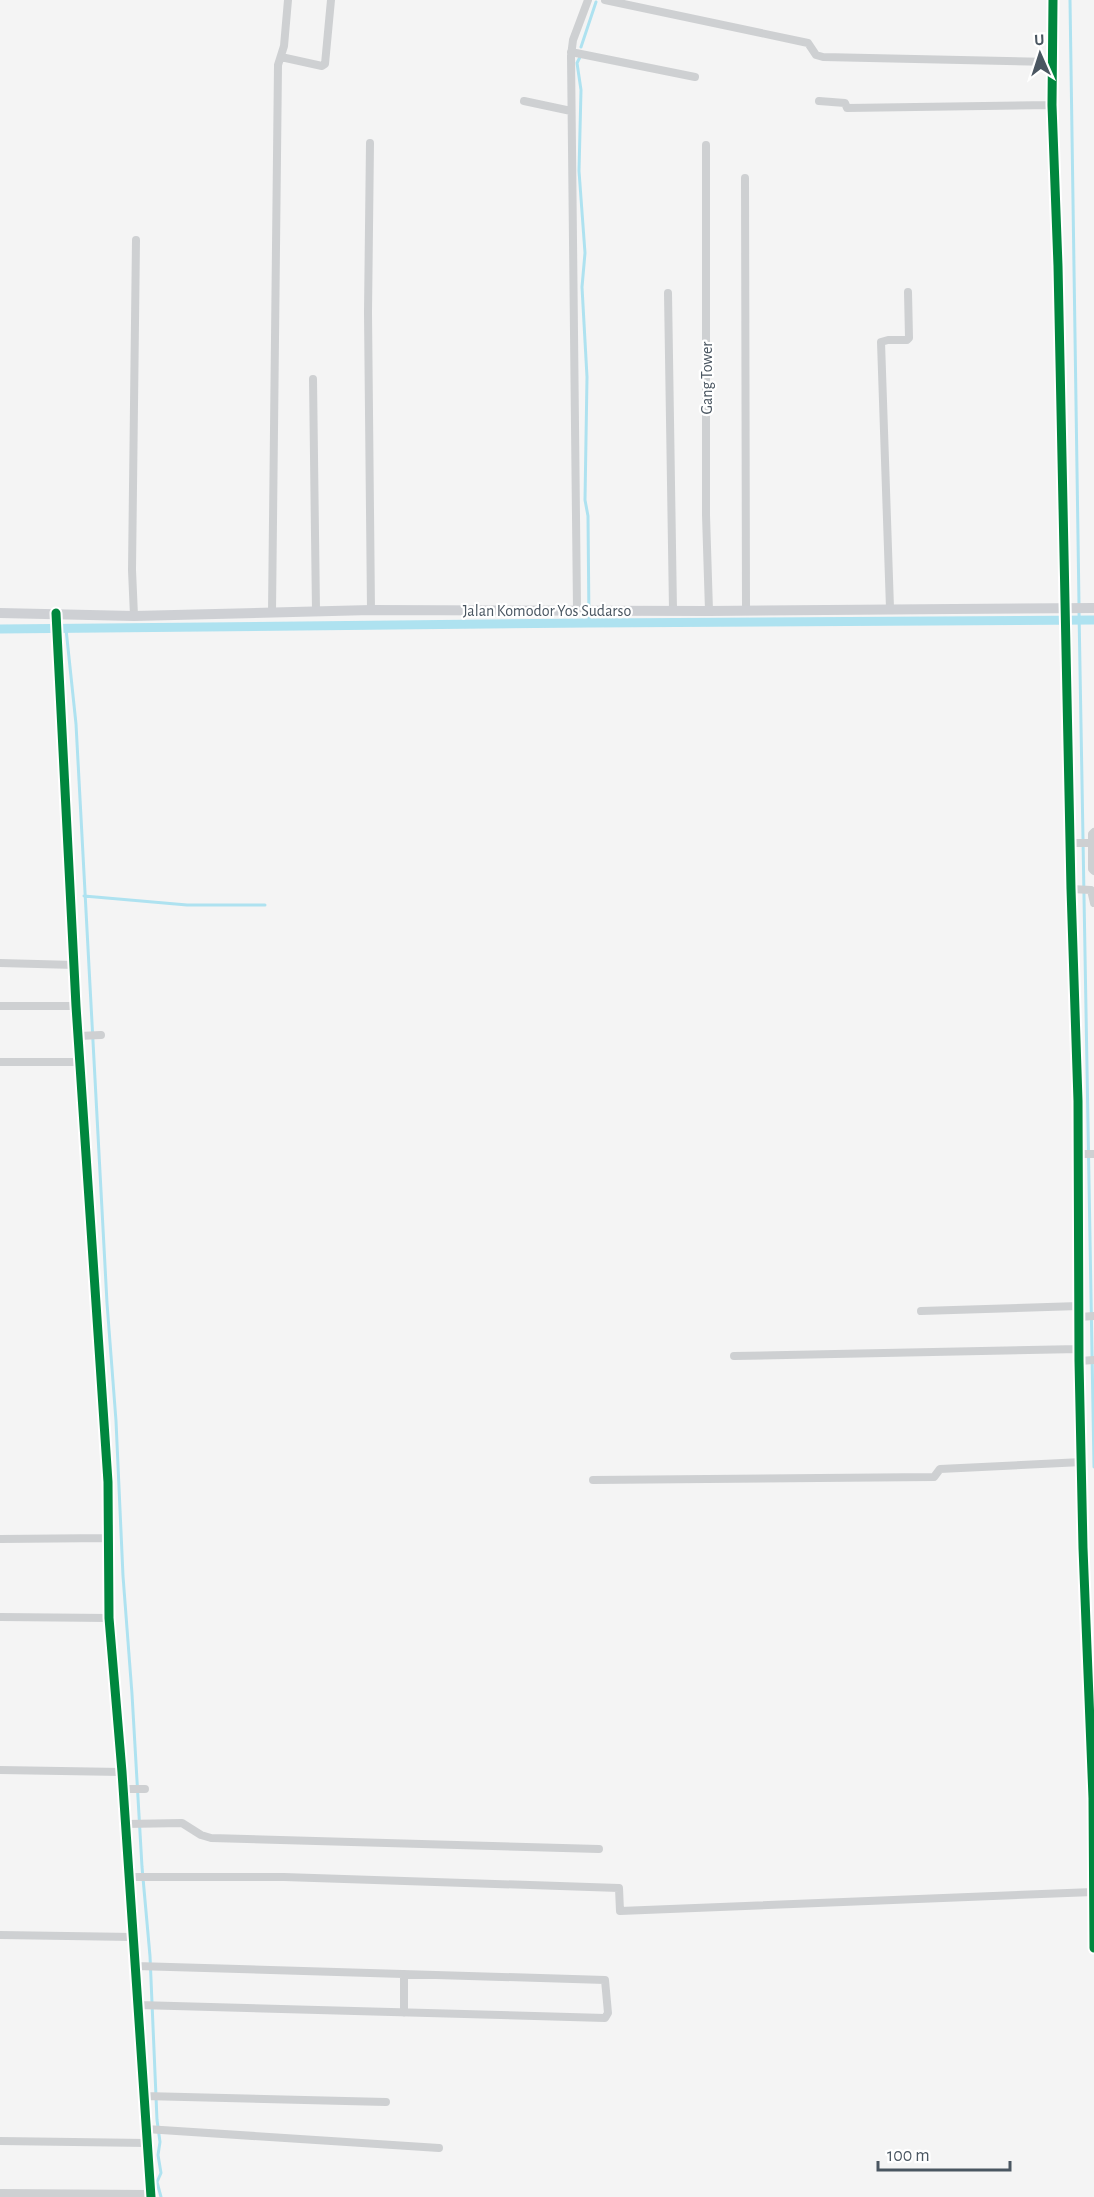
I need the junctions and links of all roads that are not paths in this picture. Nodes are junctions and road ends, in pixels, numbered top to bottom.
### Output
1 (288, 0) edge
2 (332, 0) edge
3 (588, 0) edge
4 (605, 0) edge
5 (1053, 0) edge
6 (571, 52) junction
7 (281, 57) junction
8 (1052, 62) junction
9 (695, 77) dead end
10 (524, 101) dead end
11 (819, 101) dead end
12 (1052, 105) junction
13 (571, 111) junction
14 (370, 143) dead end
15 (706, 145) dead end
16 (745, 178) dead end
17 (136, 240) dead end
18 (908, 292) dead end
19 (668, 293) dead end
20 (313, 379) dead end
21 (890, 608) junction
22 (1092, 608) edge
23 (580, 609) junction
24 (746, 609) junction
25 (371, 610) junction
26 (673, 610) junction
27 (710, 610) junction
28 (1067, 610) junction
29 (316, 611) junction
30 (272, 612) junction
31 (0, 613) edge
32 (56, 616) junction
33 (134, 616) junction
34 (1094, 832) edge
35 (1072, 843) junction
36 (1090, 843) junction
37 (1094, 871) edge
38 (1072, 889) junction
39 (1094, 903) edge
40 (0, 963) edge
41 (75, 965) junction
42 (0, 1006) edge
43 (76, 1006) junction
44 (100, 1035) dead end
45 (82, 1036) junction
46 (0, 1062) edge
47 (80, 1062) junction
48 (1080, 1154) junction
49 (1094, 1154) edge
50 (1079, 1306) junction
51 (921, 1311) dead end
52 (1086, 1316) edge
53 (1079, 1349) junction
54 (734, 1356) dead end
55 (1094, 1360) edge
56 (1082, 1361) junction
57 (1082, 1462) junction
58 (593, 1480) dead end
59 (109, 1538) junction
60 (0, 1539) edge
61 (0, 1617) edge
62 (109, 1618) junction
63 (0, 1770) edge
64 (122, 1772) junction
65 (128, 1789) junction
66 (144, 1789) dead end
67 (130, 1824) junction
68 (599, 1849) dead end
69 (133, 1877) junction
70 (1093, 1892) edge
71 (1093, 1914) edge
72 (0, 1935) edge
73 (134, 1937) junction
74 (1094, 1948) edge
75 (135, 1966) junction
76 (404, 1974) junction
77 (142, 2005) junction
78 (404, 2013) junction
79 (146, 2096) junction
80 (386, 2102) dead end
81 (148, 2129) junction
82 (0, 2141) edge
83 (147, 2143) junction
84 (438, 2148) dead end
85 (0, 2193) edge
86 (151, 2196) edge

1 - 7 street
2 - 7 street
3 - 6 street
4 - 8 street
5 - 8 street
6 - 9 street
6 - 13 street
7 - 30 street
8 - 12 street
10 - 13 street
11 - 12 street
12 - 28 street
13 - 23 street
14 - 25 street
15 - 27 street, Gang Tower
16 - 24 street
17 - 33 street
18 - 21 street
19 - 26 street
20 - 29 street
21 - 24 street, Jalan Komodor Yos Sudarso
21 - 28 street, Jalan Komodor Yos Sudarso
22 - 28 street, Jalan Komodor Yos Sudarso
23 - 25 street, Jalan Komodor Yos Sudarso
23 - 26 street, Jalan Komodor Yos Sudarso
24 - 27 street, Jalan Komodor Yos Sudarso
25 - 29 street, Jalan Komodor Yos Sudarso
26 - 27 street, Jalan Komodor Yos Sudarso
28 - 35 street
29 - 30 street, Jalan Komodor Yos Sudarso
30 - 33 street, Jalan Komodor Yos Sudarso
31 - 32 street, Jalan Komodor Yos Sudarso
32 - 33 street, Jalan Komodor Yos Sudarso
32 - 41 street
34 - 36 street
35 - 36 street
35 - 38 street
36 - 37 street
38 - 39 street
38 - 48 street
40 - 41 street
41 - 43 street
42 - 43 street
43 - 45 street
44 - 45 street
45 - 47 street
46 - 47 street
47 - 59 street
48 - 49 street
48 - 50 street
50 - 51 street
50 - 52 street
52 - 53 street
53 - 54 street
53 - 56 street
55 - 56 street
56 - 57 street
57 - 58 street
57 - 70 street
59 - 60 street
59 - 62 street
61 - 62 street
62 - 64 street
63 - 64 street
64 - 65 street
65 - 66 street
65 - 67 street
67 - 68 street
67 - 69 street
69 - 70 street
69 - 73 street
70 - 71 street
71 - 74 street
72 - 73 street
73 - 75 street
75 - 76 street
75 - 77 street
76 - 78 street
76 - 78 street
77 - 78 street
77 - 79 street
79 - 80 street
79 - 81 street
81 - 83 street
81 - 84 street
82 - 83 street
83 - 86 street
85 - 86 street

